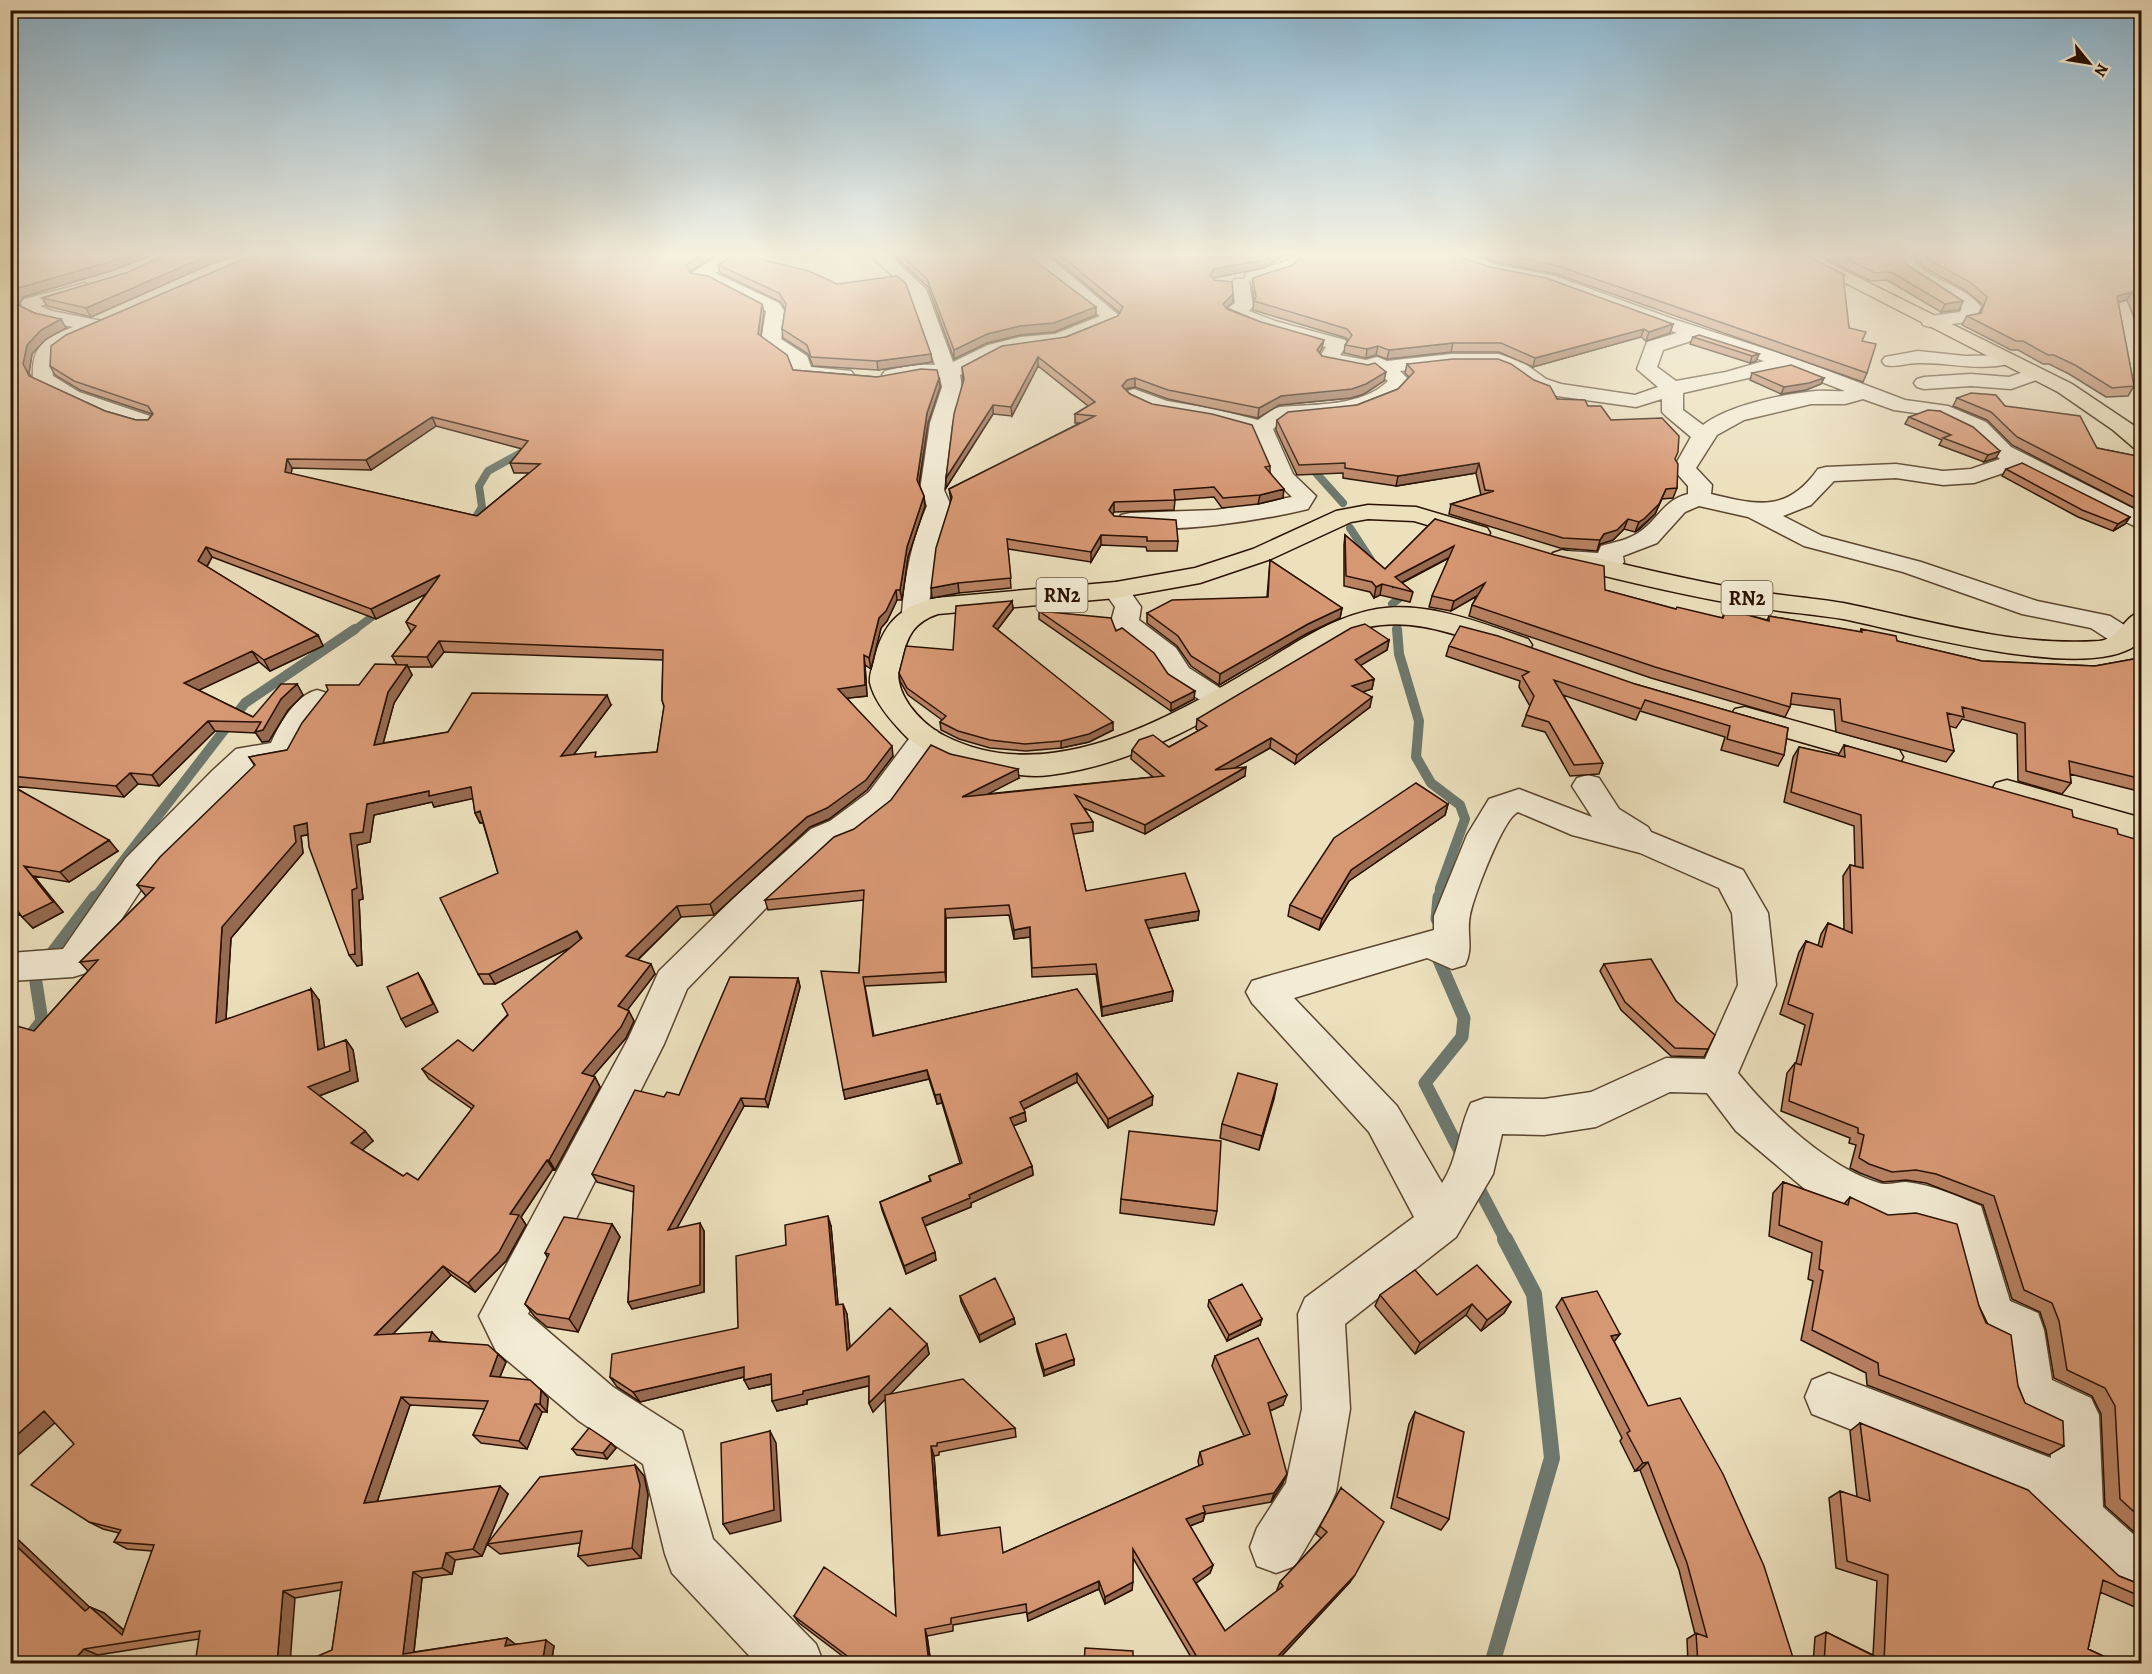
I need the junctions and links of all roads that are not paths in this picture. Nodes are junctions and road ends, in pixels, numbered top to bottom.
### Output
1 (77, 332) edge
2 (773, 332) edge
3 (932, 332) edge
4 (1077, 332) edge
5 (1294, 332) edge
6 (1952, 332) edge
7 (1697, 333) joint
8 (2006, 359) junction
9 (1790, 363) junction
10 (1386, 367) junction
11 (949, 372) junction
12 (2035, 374) junction
13 (1924, 383) junction
14 (1672, 388) junction
15 (1861, 392) junction
16 (1134, 395) edge
17 (1941, 410) junction
18 (145, 422) edge
19 (1262, 428) junction
20 (2142, 443) edge
21 (1697, 447) junction
22 (2020, 460) junction
23 (1304, 496) junction
24 (1700, 499) junction
25 (1749, 508) junction
26 (1345, 516) junction
27 (1123, 519) edge
28 (2142, 523) edge
29 (1504, 541) edge
30 (1549, 554) joint
31 (1116, 590) junction
32 (915, 612) junction
33 (2134, 629) edge
34 (1548, 655) edge
35 (316, 699) dead end
36 (1221, 701) junction
37 (1719, 709) edge
38 (926, 738) junction
39 (1913, 765) edge
40 (1982, 784) edge
41 (1588, 786) dead end
42 (2142, 830) edge
43 (1650, 844) junction
44 (11, 967) edge
45 (1717, 1076) junction
46 (1441, 1223) junction
47 (1829, 1397) dead end
48 (2078, 1519) junction
49 (1276, 1547) dead end
50 (2142, 1569) edge
51 (796, 1664) edge

1 - 18 street
2 - 11 street
3 - 11 street
4 - 11 street
5 - 10 street
6 - 8 highway
7 - 9 street
7 - 14 street
8 - 12 highway
8 - 13 street
9 - 14 street
9 - 15 street
10 - 14 street
10 - 19 street
11 - 32 street
12 - 13 street
12 - 20 highway
13 - 17 street
14 - 21 street
15 - 17 street
15 - 21 street
16 - 19 street
17 - 22 street
19 - 23 street
21 - 24 street
22 - 25 street
22 - 28 street
23 - 26 street
23 - 27 street
24 - 25 street
24 - 30 street
25 - 33 street
26 - 29 highway, RN2
26 - 31 highway, RN2
30 - 33 highway, RN2
31 - 32 highway, RN2
31 - 36 street
32 - 38 highway
34 - 36 highway
35 - 44 street
36 - 38 highway
37 - 39 highway
38 - 51 street
40 - 42 highway
41 - 43 street
43 - 45 street
43 - 46 street
45 - 46 street
45 - 48 street
46 - 49 street
47 - 48 street
48 - 50 street

